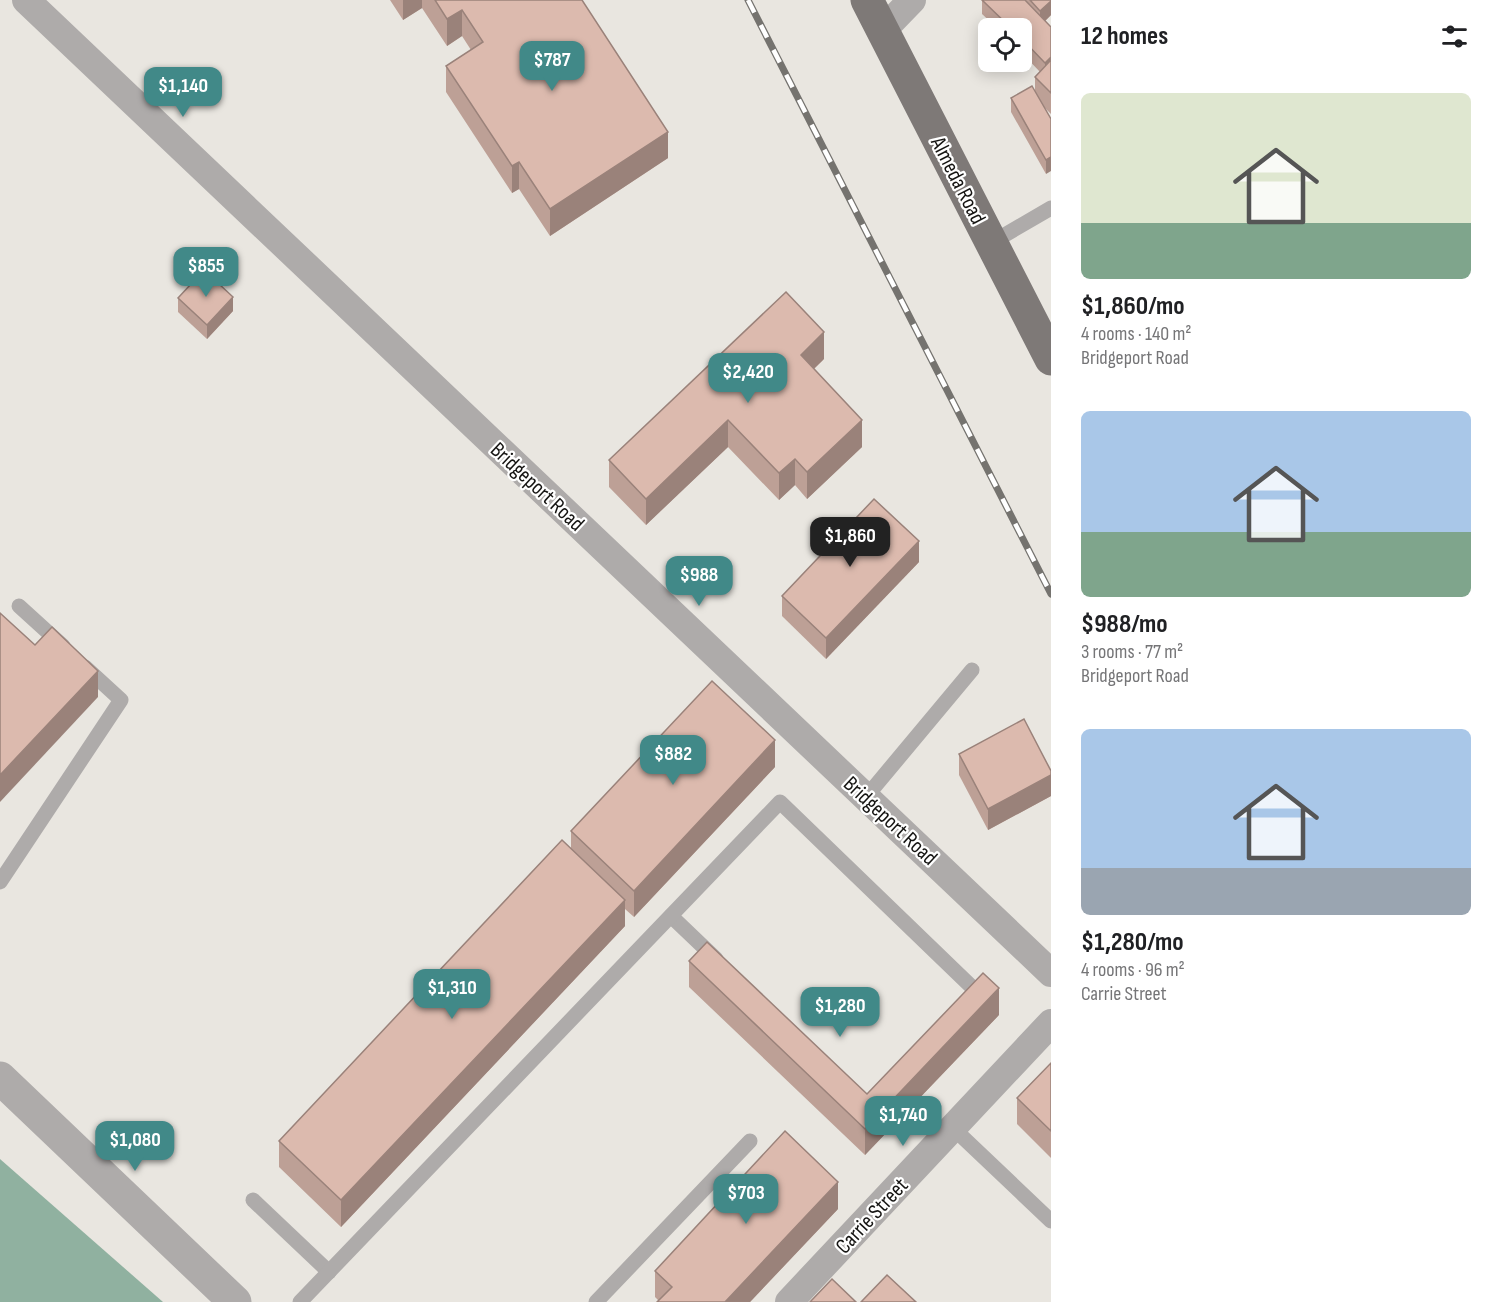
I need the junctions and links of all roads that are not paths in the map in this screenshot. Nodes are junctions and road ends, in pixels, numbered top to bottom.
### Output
1 (26, 0) edge
2 (867, 0) edge
3 (912, 0) edge
4 (882, 31) junction
5 (1051, 208) edge
6 (991, 243) junction
7 (1051, 359) edge
8 (19, 606) dead end
9 (972, 670) dead end
10 (866, 797) junction
11 (0, 882) edge
12 (671, 916) junction
13 (729, 972) edge
14 (1051, 973) edge
15 (963, 1010) edge
16 (1051, 1023) edge
17 (0, 1078) edge
18 (953, 1128) junction
19 (750, 1141) dead end
20 (253, 1200) dead end
21 (1051, 1221) edge
22 (329, 1272) junction
23 (235, 1302) edge
24 (300, 1302) edge
25 (596, 1302) edge
26 (789, 1302) edge

1 - 10 street, Bridgeport Road
2 - 4 main road, Almeda Road
3 - 4 street
4 - 6 main road, Almeda Road
5 - 6 lane
6 - 7 main road, Almeda Road
8 - 11 lane
9 - 10 lane
10 - 14 street, Bridgeport Road
12 - 13 lane
12 - 15 lane
12 - 22 lane
16 - 18 street, Carrie Street
17 - 23 street
18 - 21 lane
18 - 26 street, Carrie Street
19 - 25 lane
20 - 22 lane
22 - 24 lane

